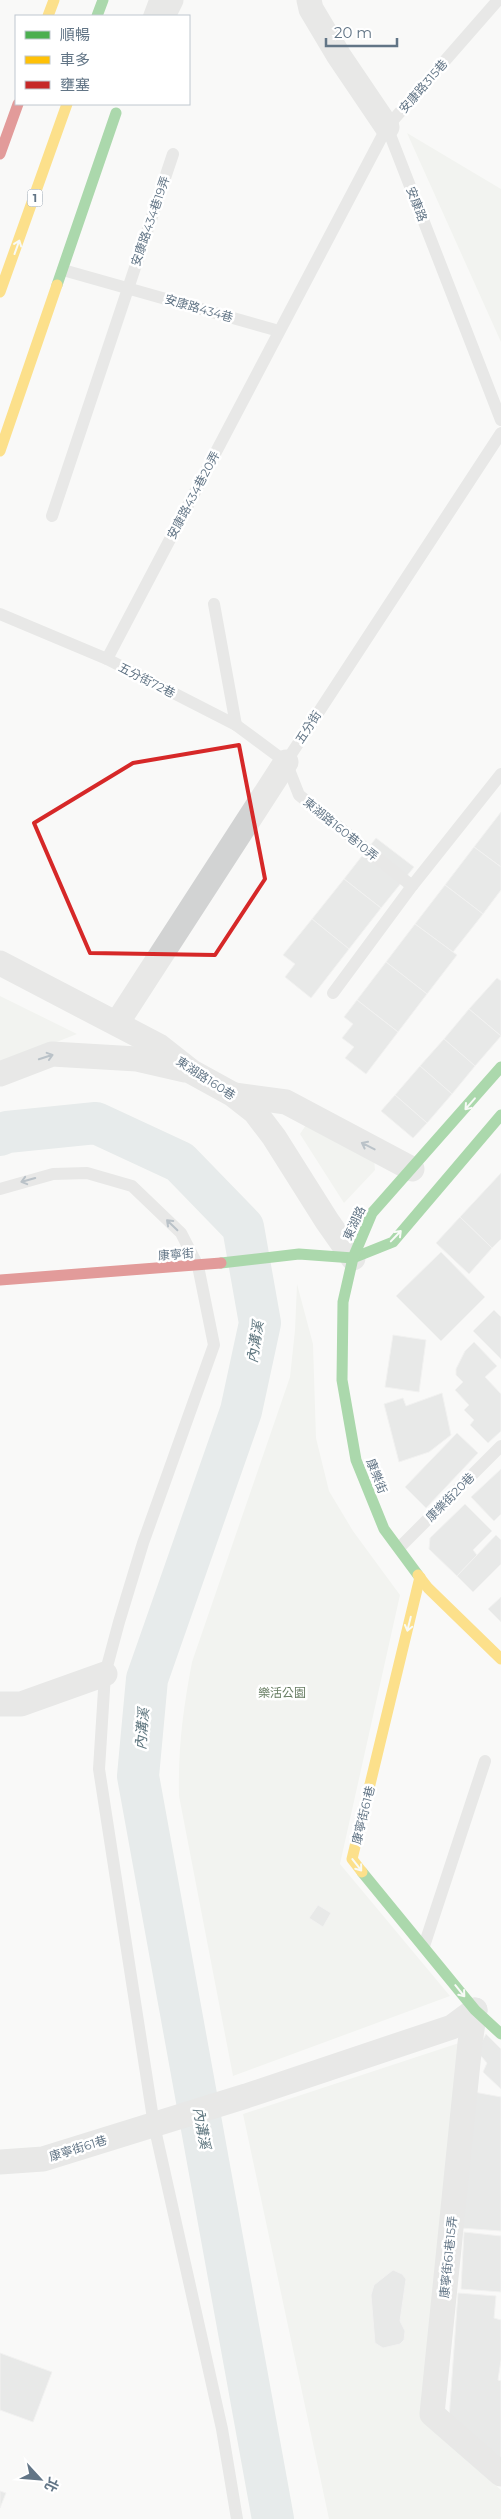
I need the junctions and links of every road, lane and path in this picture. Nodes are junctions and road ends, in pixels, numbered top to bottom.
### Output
1 (54, 0) edge
2 (103, 0) edge
3 (155, 0) edge
4 (171, 0) edge
5 (309, 0) edge
6 (498, 0) edge
7 (48, 15) edge
8 (97, 15) edge
9 (150, 15) edge
10 (164, 15) edge
11 (18, 105) edge
12 (67, 105) edge
13 (119, 107) edge
14 (387, 127) junction
15 (0, 154) edge
16 (174, 154) dead end
17 (63, 270) junction
18 (127, 288) junction
19 (0, 292) edge
20 (279, 331) junction
21 (501, 420) edge
22 (501, 433) edge
23 (0, 451) edge
24 (52, 516) dead end
25 (214, 604) dead end
26 (0, 614) edge
27 (107, 659) junction
28 (236, 726) junction
29 (286, 762) junction
30 (501, 774) edge
31 (412, 886) junction
32 (0, 963) edge
33 (333, 994) dead end
34 (117, 1023) junction
35 (501, 1067) edge
36 (192, 1072) junction
37 (0, 1074) edge
38 (232, 1094) junction
39 (501, 1115) edge
40 (412, 1169) junction
41 (0, 1189) edge
42 (353, 1258) junction
43 (198, 1266) junction
44 (0, 1280) edge
45 (501, 1446) edge
46 (400, 1548) junction
47 (420, 1577) junction
48 (501, 1659) edge
49 (105, 1674) junction
50 (0, 1704) edge
51 (485, 1761) dead end
52 (424, 1947) junction
53 (475, 2010) junction
54 (501, 2034) edge
55 (154, 2125) junction
56 (0, 2162) edge
57 (501, 2474) edge
58 (237, 2519) edge

1 - 7 main road
2 - 8 main road
3 - 9 lane
4 - 10 street
5 - 14 street, 安康路
6 - 14 lane, 安康路315巷
11 - 15 main road
19 -> 12 main road, 1
13 - 17 main road
14 - 20 lane
14 - 21 lane, 安康路
16 - 18 lane, 安康路434巷19弄
17 - 18 lane, 安康路434巷
17 - 23 main road
18 - 20 lane, 安康路434巷
18 - 24 lane
20 - 27 lane, 安康路434巷20弄
22 - 29 lane, 五分街
25 - 28 lane
26 - 27 lane, 五分街72巷
27 - 28 lane, 五分街72巷
28 - 29 lane, 五分街72巷
29 - 31 lane, 東湖路160巷10弄
29 - 34 street, 五分街
30 - 31 lane
31 - 33 lane
32 - 34 street, 東湖路160巷
34 - 36 street, 東湖路160巷
35 -> 40 main road, 東湖路
37 -> 36 street
36 - 38 street, 東湖路160巷
40 -> 38 street
38 - 42 street, 東湖路160巷
42 -> 39 main road, 東湖路
40 - 42 main road, 東湖路
43 -> 41 lane
42 - 43 main road, 康寧街
42 - 46 main road, 康樂街
43 - 44 main road, 康寧街
43 - 49 lane
45 - 46 lane, 康樂街20巷
46 - 47 main road, 康樂街
47 - 48 main road, 康樂街
47 -> 52 main road, 康寧街61巷
49 - 50 street
49 - 55 lane
51 - 52 lane
52 -> 53 main road, 康寧街61巷
53 - 54 main road, 康寧街61巷
53 - 55 street, 康寧街61巷
53 - 57 street, 康寧街61巷15弄
55 - 56 street, 康寧街61巷
55 - 58 lane

